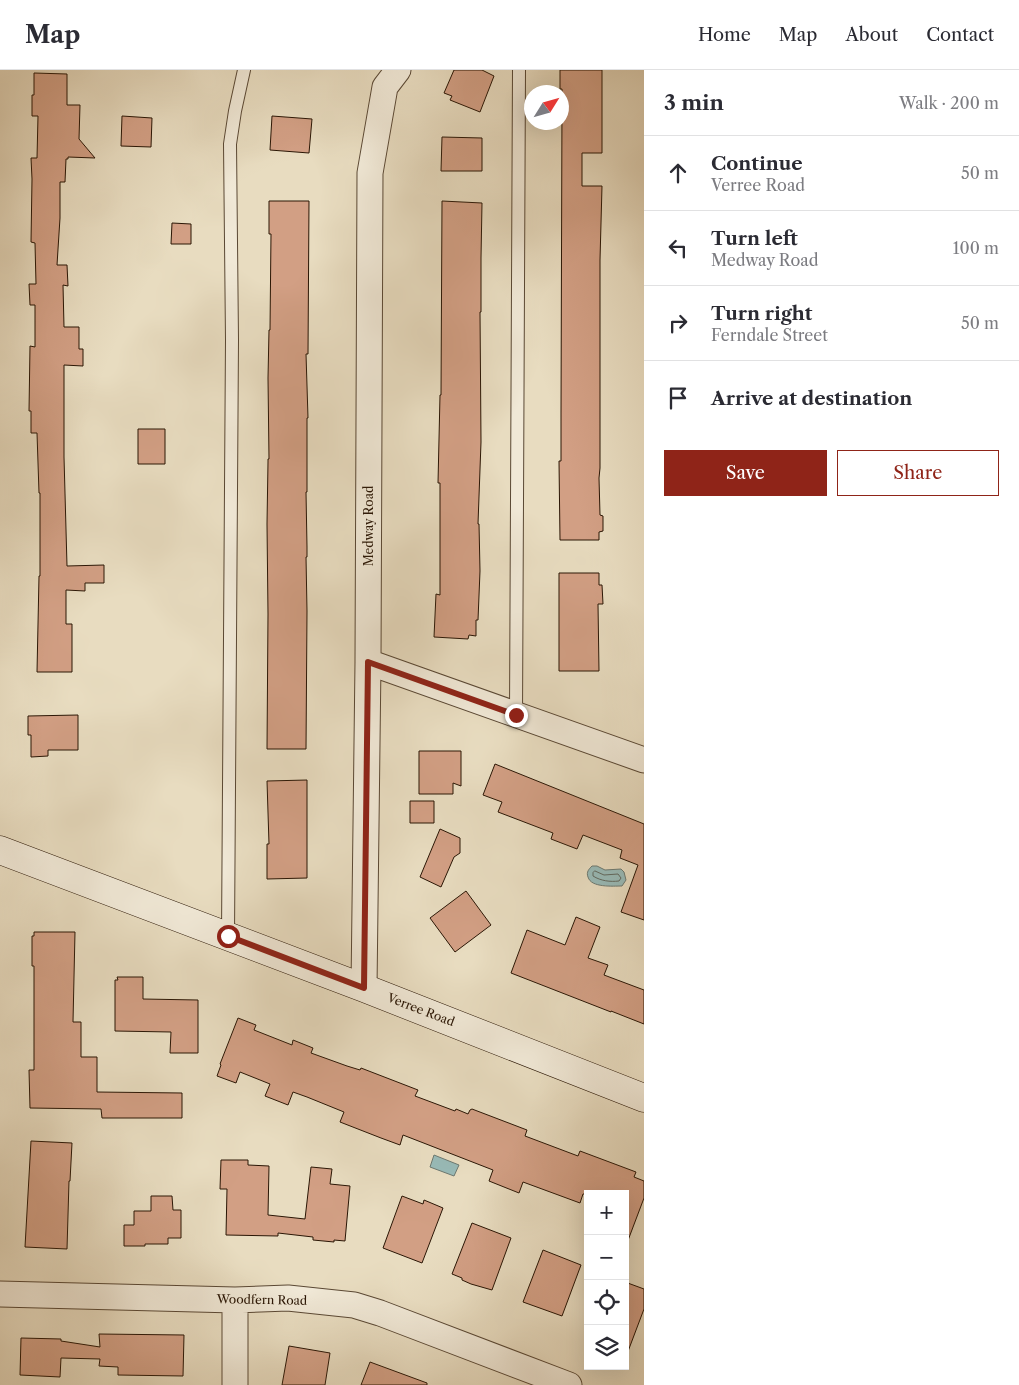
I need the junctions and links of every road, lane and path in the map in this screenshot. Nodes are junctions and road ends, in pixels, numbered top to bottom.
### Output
1 (244, 70) edge
2 (398, 70) edge
3 (519, 70) edge
4 (368, 662) junction
5 (516, 715) junction
6 (644, 760) edge
7 (0, 850) edge
8 (228, 936) junction
9 (364, 988) junction
10 (644, 1098) edge
11 (0, 1294) edge
12 (235, 1300) junction
13 (235, 1385) edge
14 (569, 1385) edge

1 - 8 lane
2 - 4 street, Medway Road
3 - 5 lane
4 - 5 street
4 - 9 street, Medway Road
5 - 6 street
7 - 8 main road, Verree Road
8 - 9 main road, Verree Road
9 - 10 main road, Verree Road
11 - 12 street, Woodfern Road
12 - 13 street
12 - 14 street, Woodfern Road

